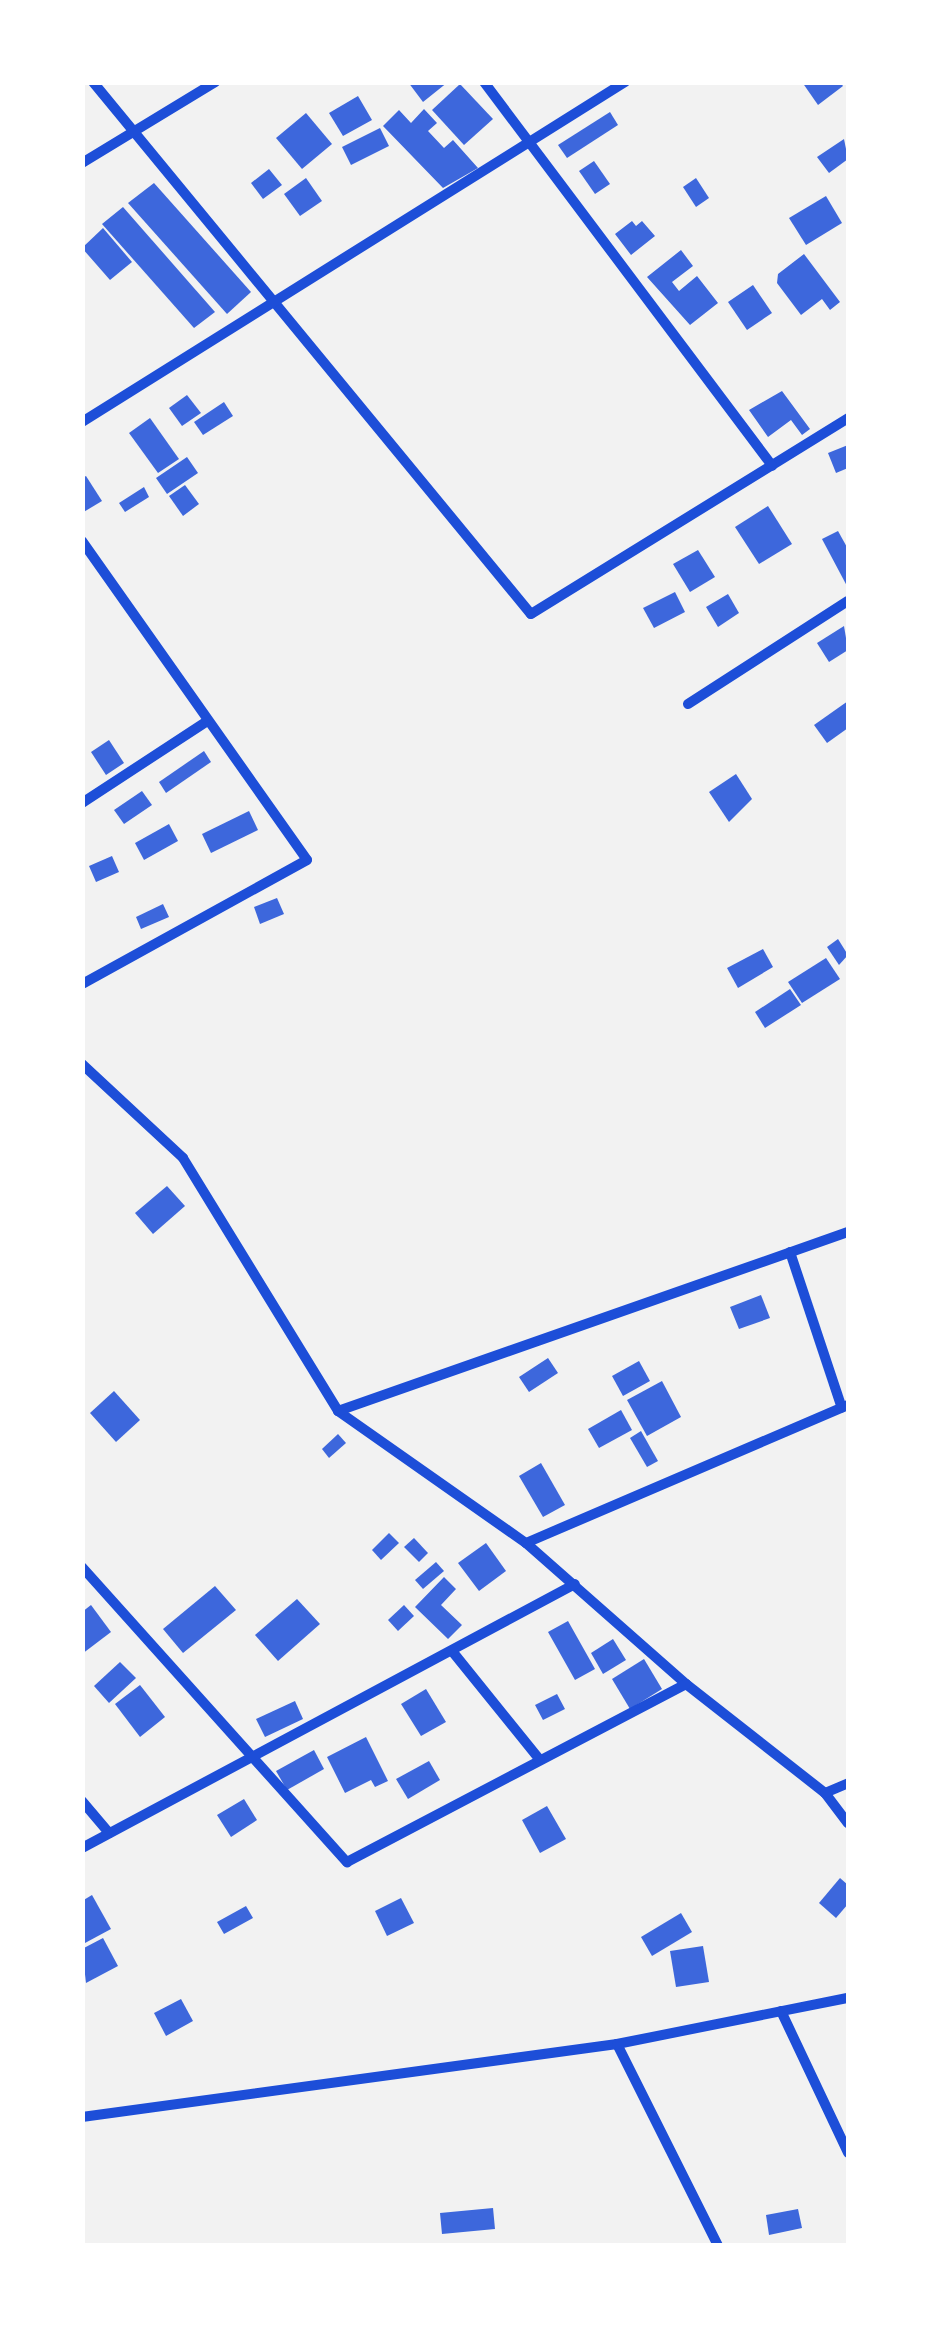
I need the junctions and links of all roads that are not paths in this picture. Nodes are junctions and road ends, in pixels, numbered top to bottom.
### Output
1 (93, 82) edge
2 (215, 82) edge
3 (484, 82) edge
4 (625, 82) edge
5 (134, 132) junction
6 (531, 146) junction
7 (82, 163) edge
8 (276, 304) junction
9 (848, 418) edge
10 (82, 422) edge
11 (772, 466) junction
12 (82, 541) edge
13 (848, 601) edge
14 (688, 704) dead end
15 (206, 722) junction
16 (82, 803) edge
17 (82, 984) edge
18 (82, 1064) edge
19 (848, 1232) edge
20 (790, 1252) junction
21 (845, 1407) edge
22 (338, 1411) junction
23 (526, 1543) junction
24 (82, 1567) edge
25 (575, 1584) junction
26 (452, 1651) junction
27 (686, 1684) junction
28 (253, 1760) junction
29 (540, 1760) junction
30 (848, 1783) edge
31 (825, 1793) junction
32 (82, 1801) edge
33 (848, 1822) edge
34 (109, 1833) junction
35 (82, 1848) edge
36 (848, 1998) edge
37 (781, 2010) junction
38 (617, 2044) junction
39 (82, 2117) edge
40 (848, 2154) edge
41 (718, 2246) edge

1 - 5 street
2 - 5 street
3 - 6 street
4 - 6 street
5 - 7 street
5 - 8 street
6 - 8 street
6 - 11 street
8 - 10 street
8 - 11 street
9 - 11 street
12 - 15 street
13 - 14 street
15 - 16 street
15 - 17 street
18 - 22 street
19 - 20 street
20 - 21 street
20 - 22 street
21 - 23 street
22 - 23 street
23 - 25 street
24 - 28 street
25 - 26 street
25 - 27 street
26 - 28 street
26 - 29 street
27 - 29 street
27 - 31 street
28 - 29 street
28 - 34 street
30 - 31 street
31 - 33 street
32 - 34 street
34 - 35 street
36 - 37 street
37 - 38 street
37 - 40 street
38 - 39 street
38 - 41 street

